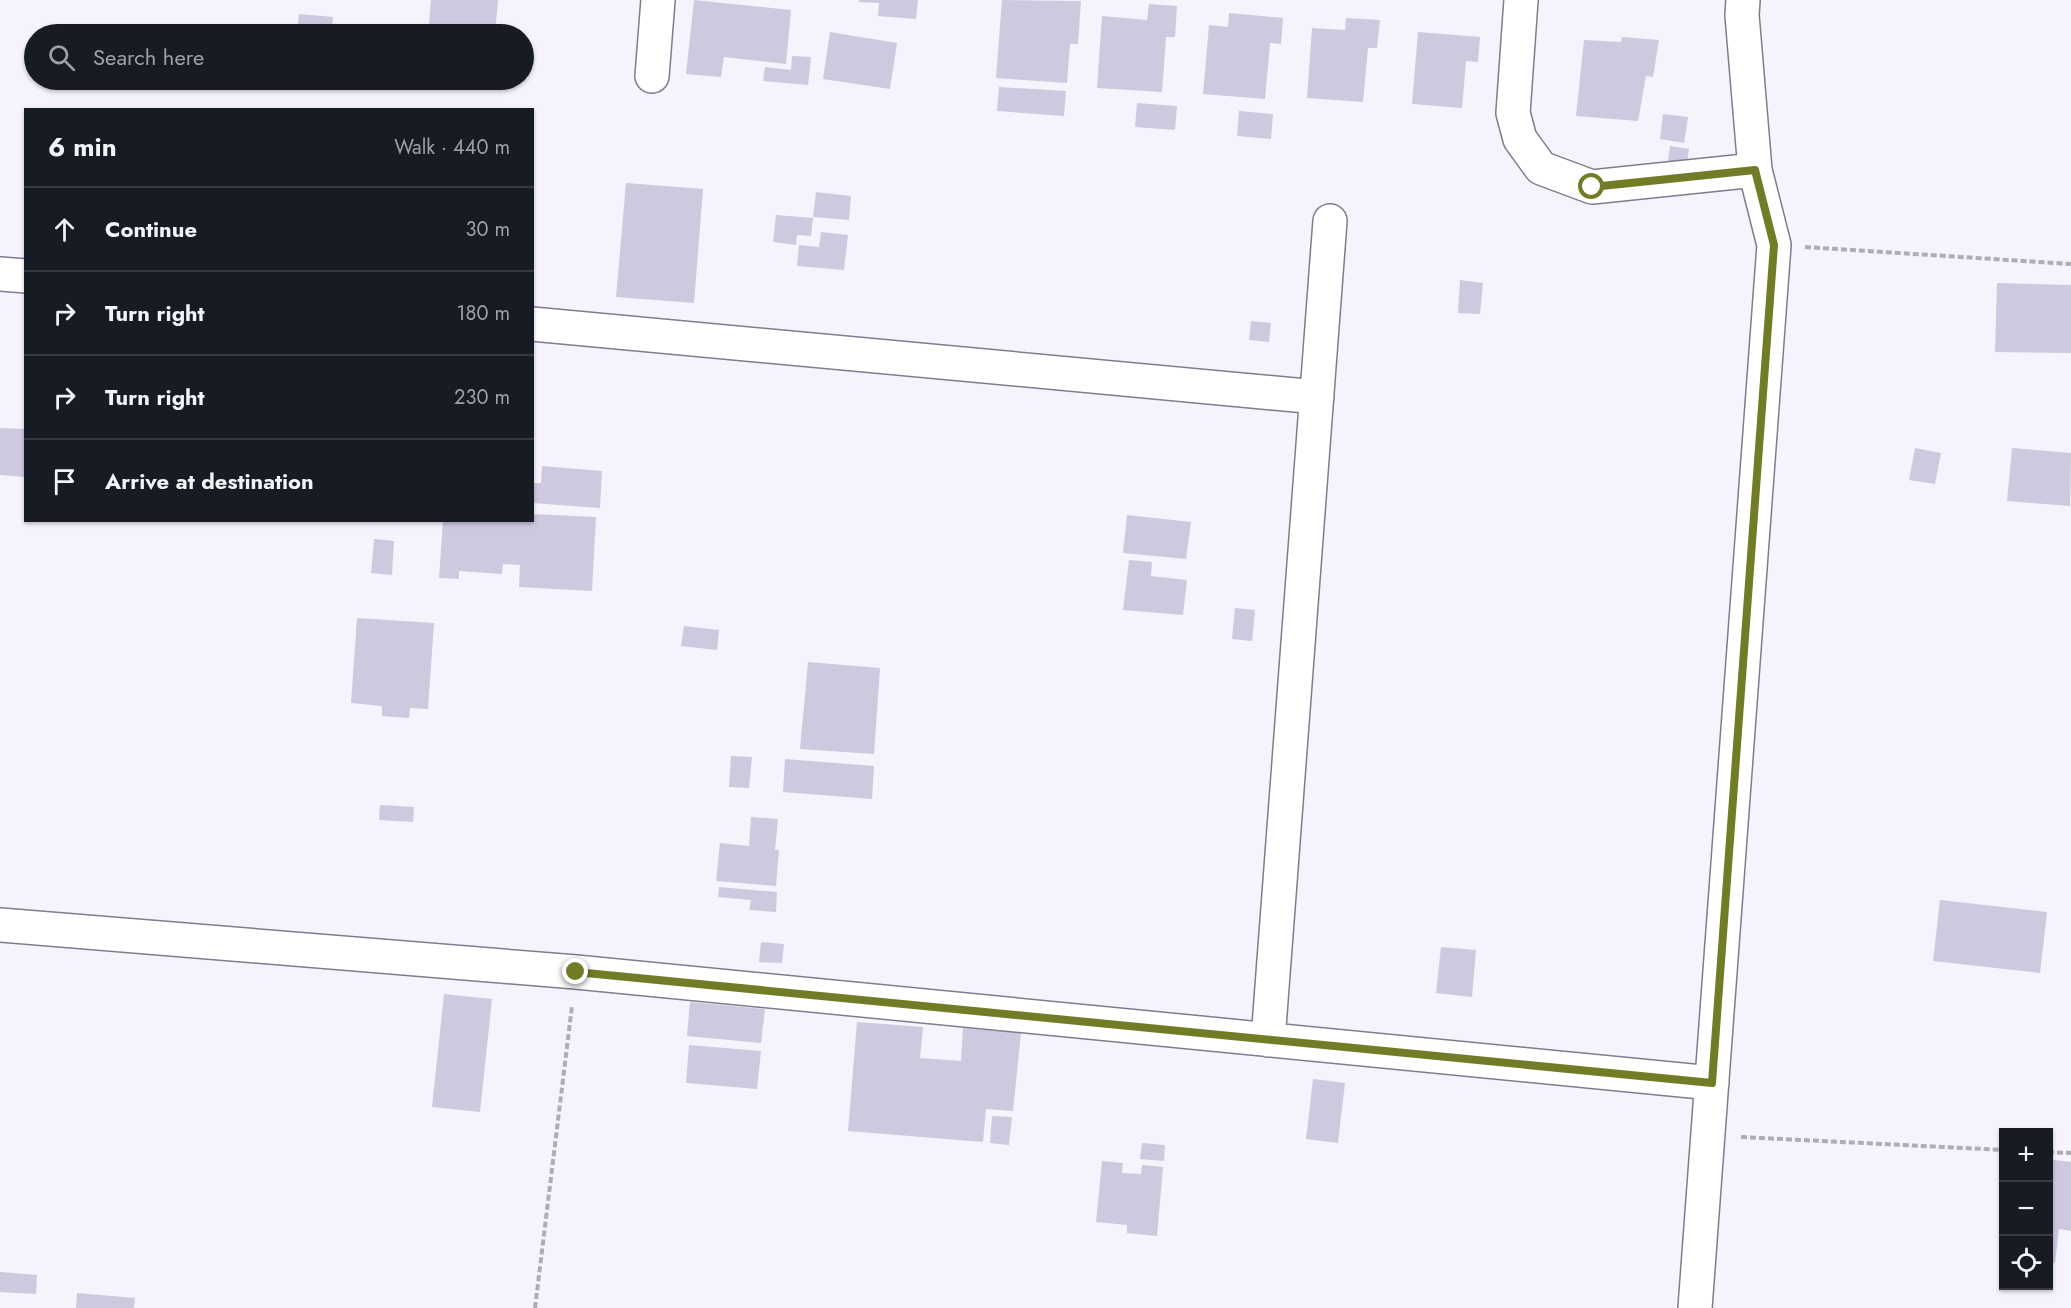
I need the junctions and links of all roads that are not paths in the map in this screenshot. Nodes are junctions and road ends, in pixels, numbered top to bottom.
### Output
1 (658, 0) edge
2 (1521, 0) edge
3 (1743, 0) edge
4 (652, 76) dead end
5 (1755, 170) junction
6 (1330, 221) dead end
7 (0, 274) edge
8 (24, 276) edge
9 (534, 324) edge
10 (1317, 397) junction
11 (0, 925) edge
12 (1268, 1040) junction
13 (1712, 1083) junction
14 (1695, 1308) edge

1 - 4 street
2 - 5 street
3 - 5 street
5 - 13 street
6 - 10 street
7 - 8 street
9 - 10 street
10 - 12 street
11 - 12 street
12 - 13 street
13 - 14 street

